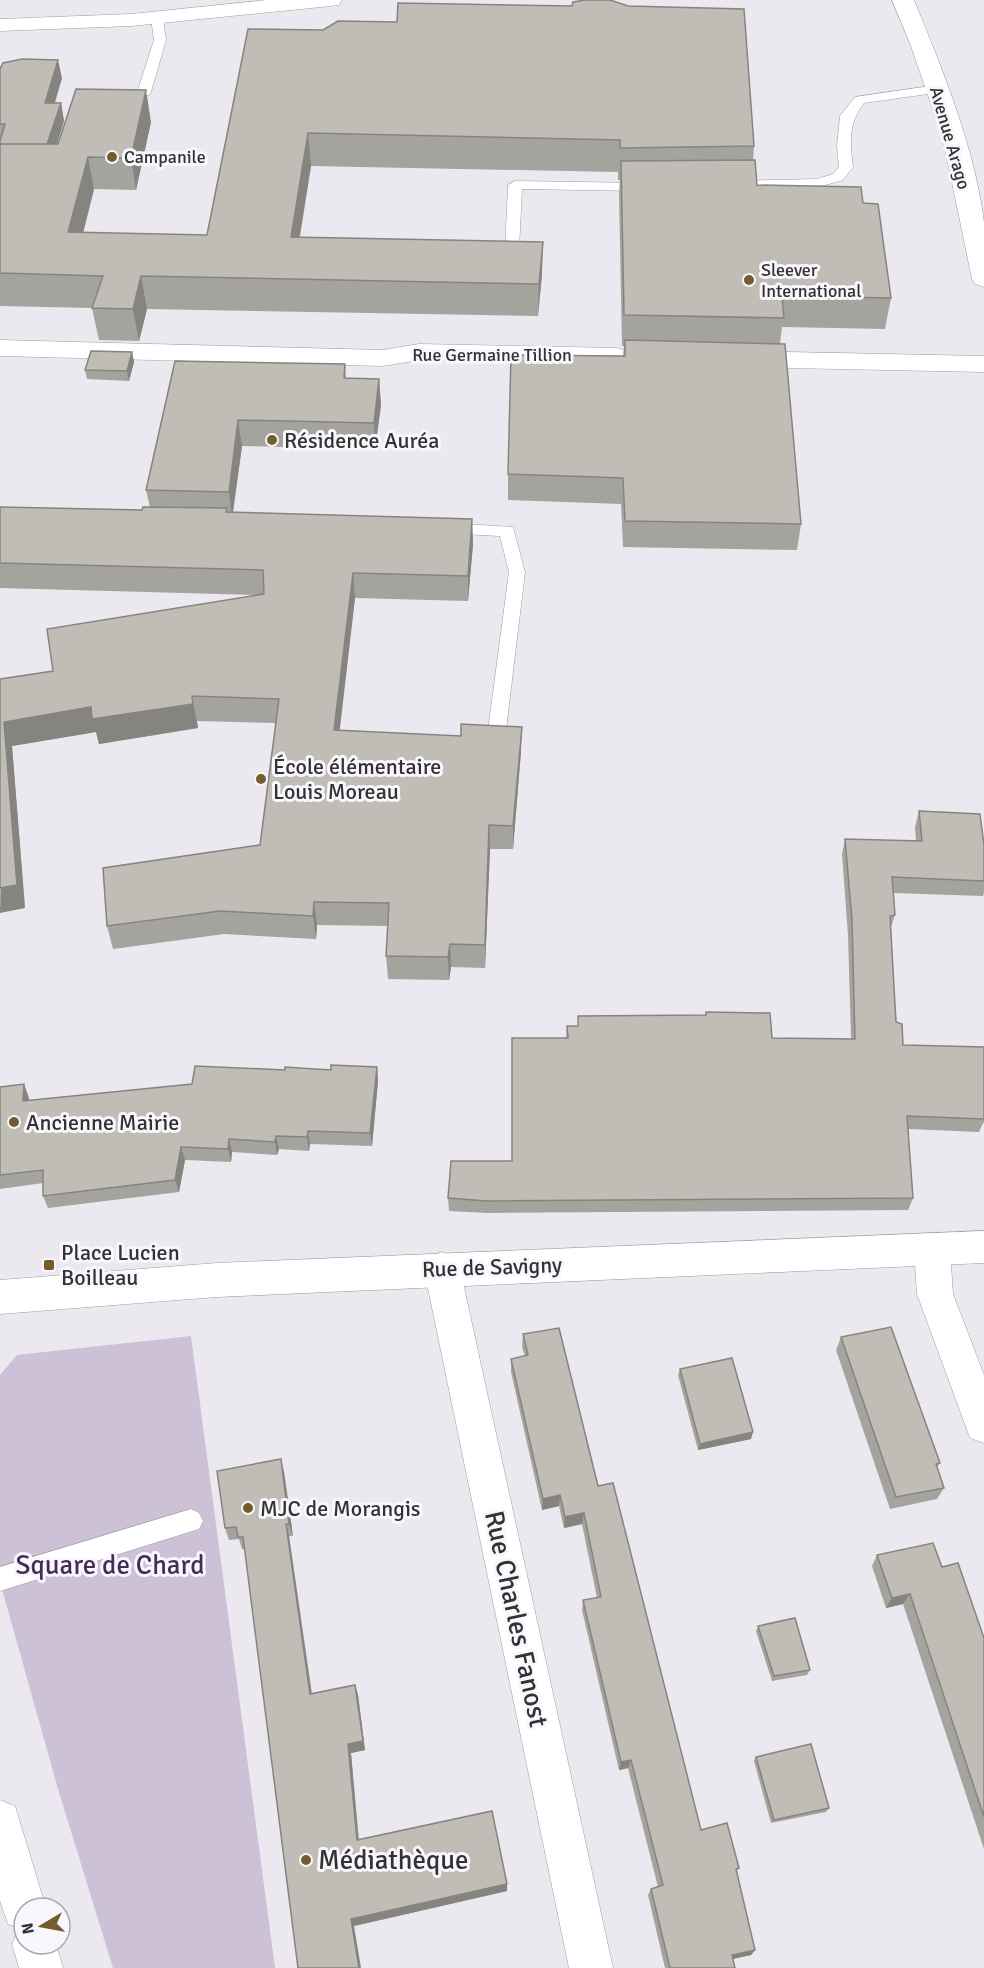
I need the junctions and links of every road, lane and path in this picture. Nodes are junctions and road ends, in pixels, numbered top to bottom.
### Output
1 (331, 0) edge
2 (903, 0) edge
3 (158, 18) junction
4 (131, 20) junction
5 (0, 25) edge
6 (0, 44) edge
7 (937, 89) junction
8 (112, 102) edge
9 (715, 186) edge
10 (658, 187) edge
11 (512, 250) edge
12 (984, 279) edge
13 (0, 348) edge
14 (643, 357) edge
15 (713, 358) edge
16 (984, 364) edge
17 (425, 529) edge
18 (496, 738) edge
19 (984, 1247) edge
20 (932, 1250) junction
21 (442, 1269) junction
22 (0, 1297) edge
23 (984, 1425) edge
24 (191, 1521) dead end
25 (0, 1579) edge
26 (0, 1821) edge
27 (21, 1896) edge
28 (591, 1968) edge

1 - 3 street
2 - 7 street, Avenue Arago
3 - 4 street
3 - 8 lane
4 - 5 street
4 - 6 street
7 - 9 lane
7 - 12 street, Avenue Arago
10 - 11 lane
13 - 14 street, Rue Germaine Tillion
15 - 16 street
17 - 18 lane
19 - 20 street, Rue de Savigny
20 - 21 street, Rue de Savigny
20 - 23 street
21 - 22 street, Rue de Savigny
21 - 28 street, Rue Charles Fanost
24 - 25 lane
26 - 27 street

